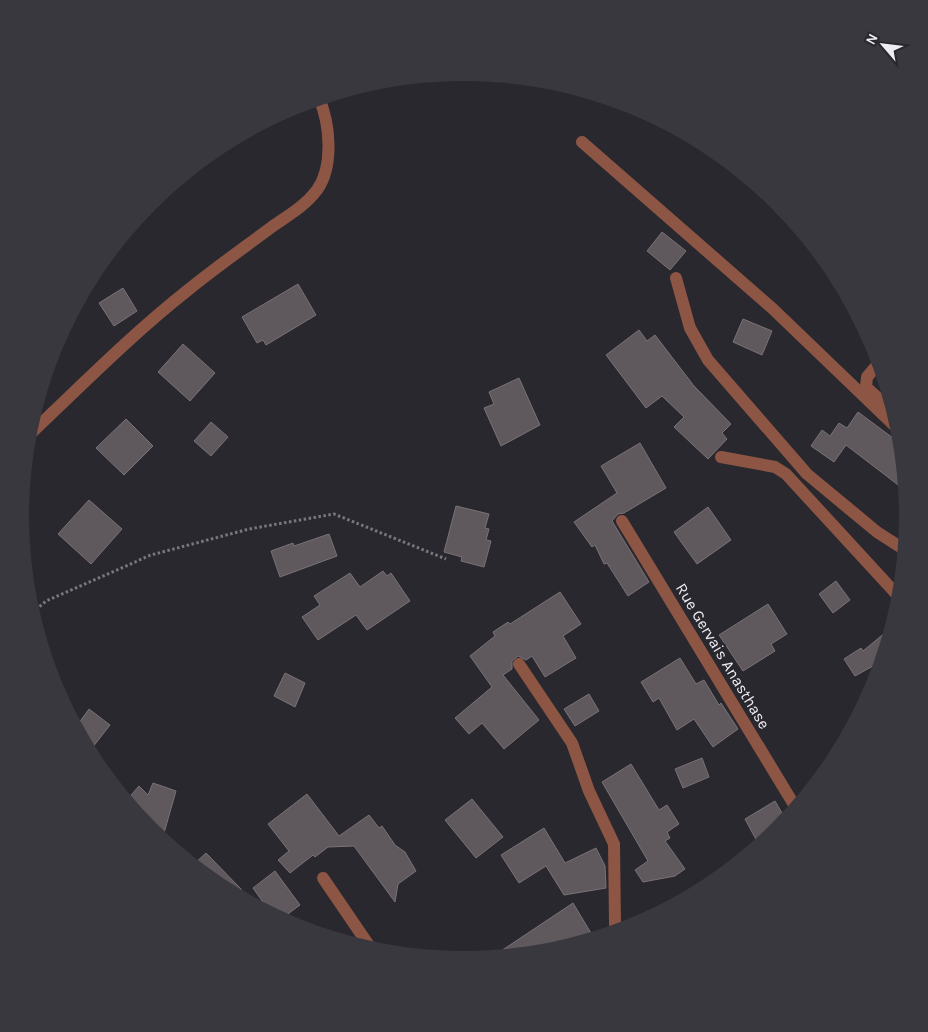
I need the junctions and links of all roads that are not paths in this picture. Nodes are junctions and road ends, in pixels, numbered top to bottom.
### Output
1 (321, 105) edge
2 (582, 142) dead end
3 (676, 278) dead end
4 (874, 370) edge
5 (884, 404) edge
6 (888, 420) edge
7 (38, 426) edge
8 (721, 457) dead end
9 (622, 522) dead end
10 (898, 545) edge
11 (893, 590) edge
12 (519, 664) dead end
13 (792, 802) edge
14 (322, 878) dead end
15 (615, 924) edge
16 (365, 939) edge

1 - 7 street
2 - 6 street
3 - 10 street
4 - 5 street
8 - 11 street
9 - 13 street, Rue Gervais Anasthase
12 - 15 street
14 - 16 street

